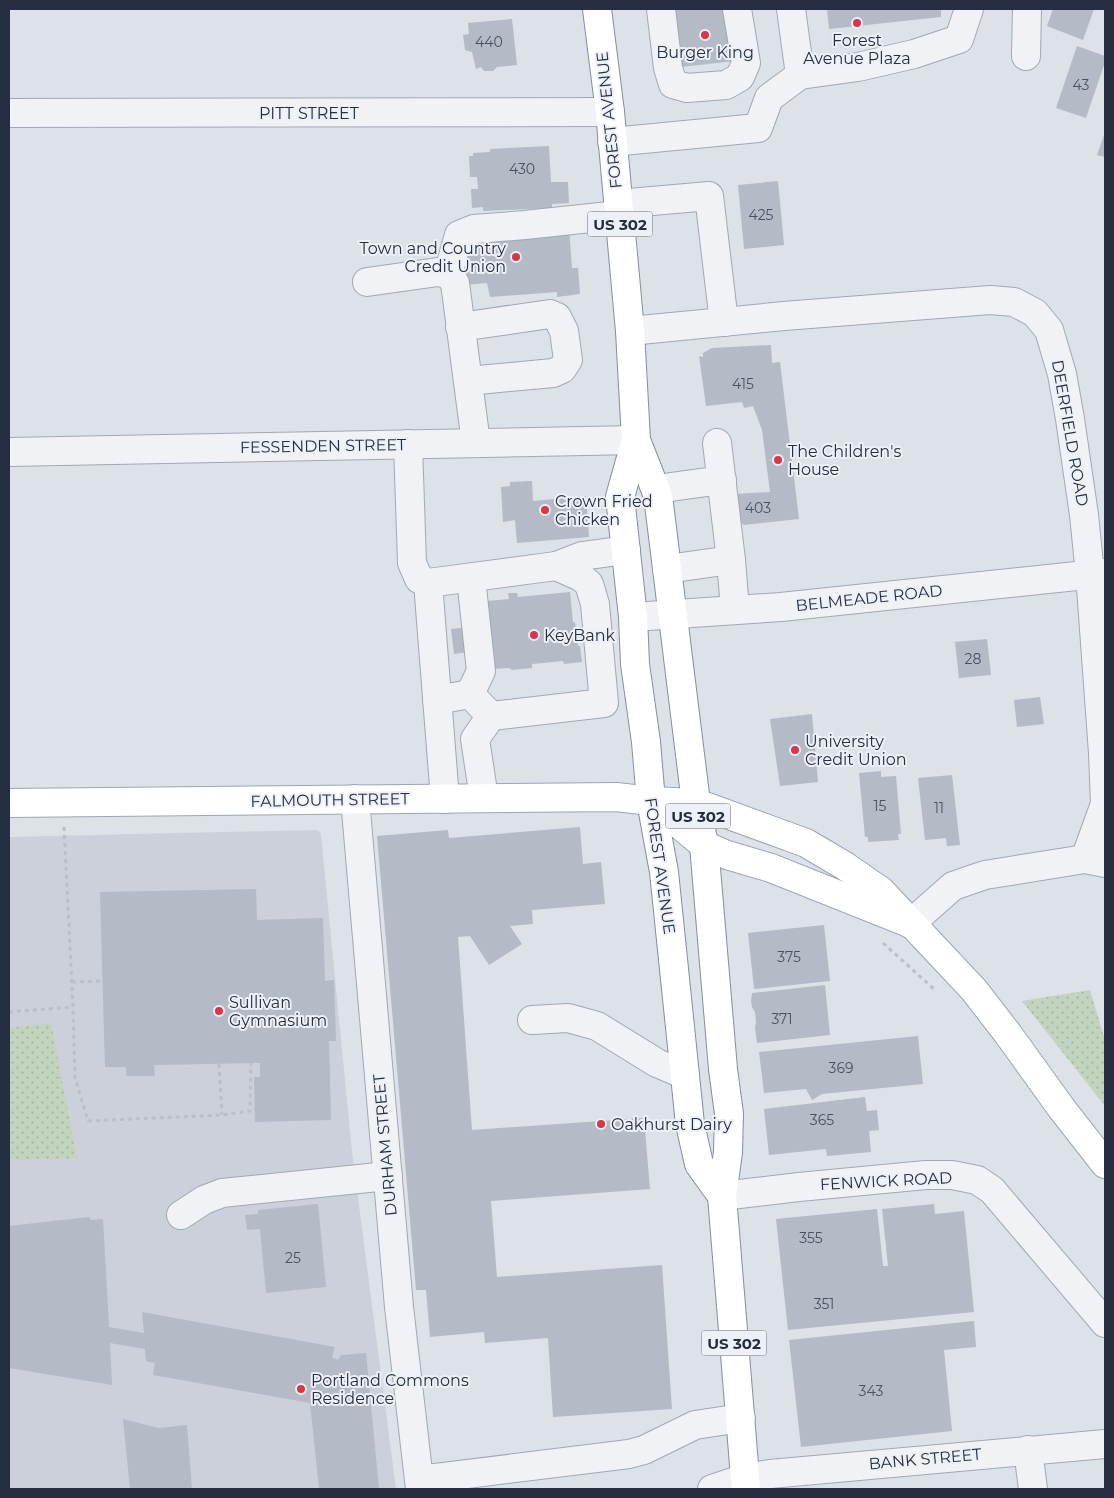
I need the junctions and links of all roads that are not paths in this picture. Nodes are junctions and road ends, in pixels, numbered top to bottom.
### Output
1 (597, 9) edge
2 (661, 9) edge
3 (737, 9) edge
4 (792, 9) edge
5 (969, 9) edge
6 (1028, 9) edge
7 (1026, 56) dead end
8 (800, 75) junction
9 (610, 112) junction
10 (9, 113) edge
11 (612, 142) junction
12 (618, 209) junction
13 (448, 274) junction
14 (367, 282) dead end
15 (724, 322) junction
16 (460, 327) junction
17 (630, 331) junction
18 (468, 381) junction
19 (636, 440) junction
20 (476, 443) junction
21 (717, 443) dead end
22 (408, 444) junction
23 (9, 452) edge
24 (722, 480) junction
25 (656, 489) junction
26 (626, 550) junction
27 (731, 560) junction
28 (556, 566) junction
29 (668, 569) junction
30 (1098, 573) edge
31 (471, 578) junction
32 (428, 583) junction
33 (736, 610) junction
34 (674, 615) junction
35 (633, 617) junction
36 (470, 694) junction
37 (437, 700) junction
38 (491, 716) junction
39 (1104, 755) edge
40 (445, 798) junction
41 (484, 798) junction
42 (356, 799) junction
43 (651, 801) junction
44 (9, 803) edge
45 (696, 803) junction
46 (704, 846) junction
47 (1095, 861) edge
48 (910, 924) junction
49 (532, 1020) dead end
50 (685, 1076) junction
51 (1105, 1164) edge
52 (388, 1176) junction
53 (722, 1196) junction
54 (181, 1215) dead end
55 (1105, 1323) edge
56 (741, 1418) junction
57 (1105, 1444) edge
58 (1028, 1450) junction
59 (745, 1483) edge
60 (420, 1485) edge
61 (712, 1489) edge
62 (1033, 1489) edge

1 - 9 main road, FOREST AVENUE / US 302
2 - 3 street
4 - 8 street
5 - 8 street
6 - 7 street
8 - 11 street
9 - 10 street, PITT STREET
9 - 11 main road, FOREST AVENUE / US 302
11 - 12 main road, FOREST AVENUE / US 302
12 - 13 street
12 - 15 street
12 - 17 main road, FOREST AVENUE / US 302
13 - 14 street
13 - 16 street
15 - 17 street, DEERFIELD ROAD
15 - 30 street, DEERFIELD ROAD
16 - 18 street
16 - 18 street
17 - 19 main road, FOREST AVENUE / US 302
18 - 20 street
19 - 20 street, FESSENDEN STREET
19 - 25 main road, FOREST AVENUE / US 302
19 - 26 main road, FOREST AVENUE / US 302
20 - 22 street, FESSENDEN STREET
21 - 24 street
22 - 23 street, FESSENDEN STREET
22 - 32 street
24 - 25 street
24 - 27 street
25 - 29 main road, FOREST AVENUE / US 302
26 - 28 street
26 - 35 main road, FOREST AVENUE / US 302
27 - 29 street
27 - 33 street
28 - 31 street
28 - 38 street
29 - 34 main road, FOREST AVENUE / US 302
30 - 33 street, BELMEADE ROAD
30 - 39 street, DEERFIELD ROAD
31 - 32 street
31 - 36 street
32 - 37 street
33 - 34 street, BELMEADE ROAD
34 - 35 street, BELMEADE ROAD
34 - 45 main road, FOREST AVENUE / US 302
35 - 43 main road, FOREST AVENUE / US 302
36 - 37 street
36 - 38 street
37 - 40 street
38 - 41 street
39 - 47 street, DEERFIELD ROAD
40 - 41 main road, FALMOUTH STREET
40 - 42 main road, FALMOUTH STREET
41 - 43 main road, FALMOUTH STREET
42 - 44 main road, FALMOUTH STREET
42 - 52 street, DURHAM STREET
43 - 45 main road, FALMOUTH STREET
43 - 46 main road
43 - 50 main road, FOREST AVENUE / US 302
45 - 46 main road, FOREST AVENUE / US 302
45 - 48 main road, FALMOUTH STREET
46 - 48 main road
46 - 53 main road, FOREST AVENUE / US 302
47 - 48 street
48 - 51 main road, FALMOUTH STREET
49 - 50 street
50 - 53 main road, FOREST AVENUE / US 302
52 - 54 street
52 - 60 street, DURHAM STREET
53 - 55 street, FENWICK ROAD
53 - 56 main road, FOREST AVENUE / US 302
56 - 59 main road, FOREST AVENUE / US 302
56 - 60 street
57 - 58 street, BANK STREET
58 - 59 street, BANK STREET
58 - 62 street
59 - 61 street, BANK STREET

